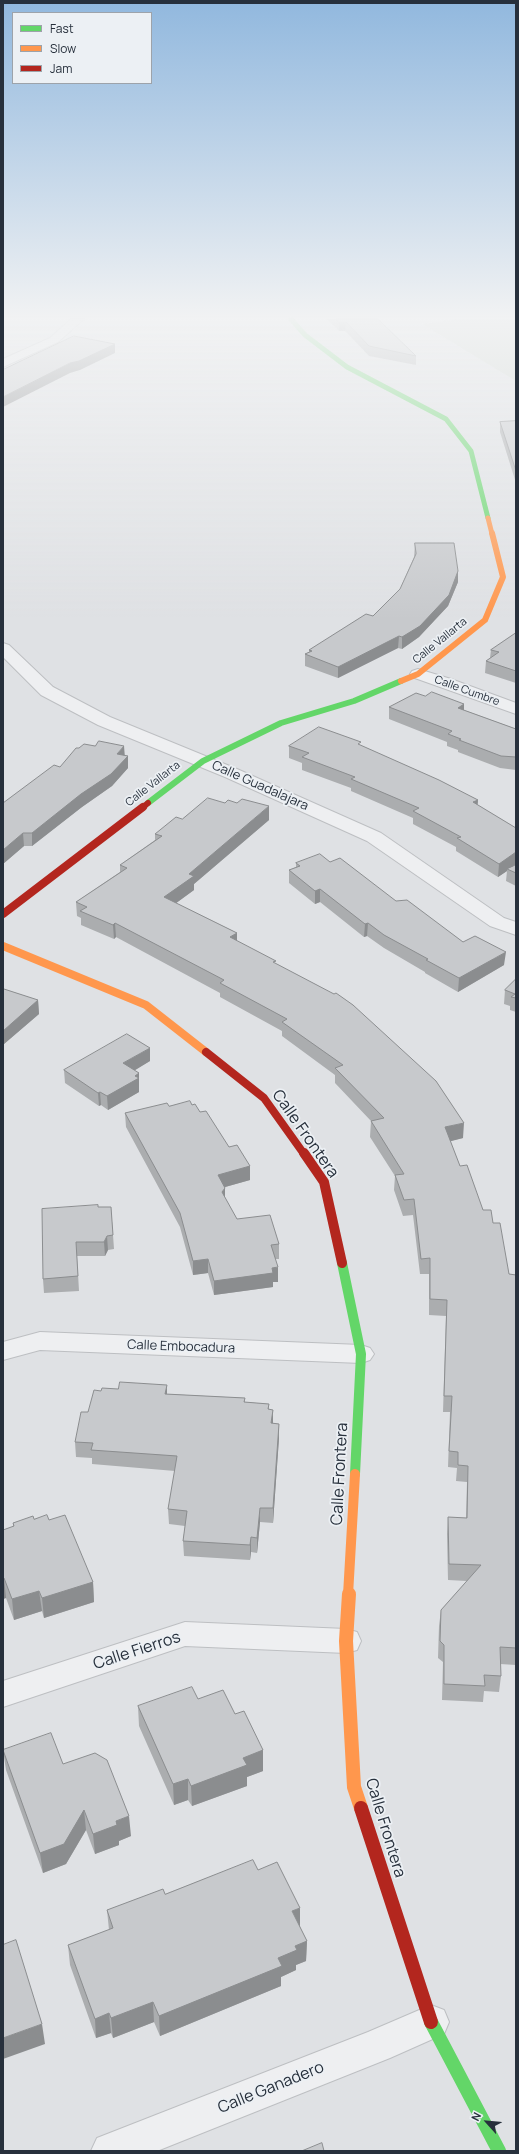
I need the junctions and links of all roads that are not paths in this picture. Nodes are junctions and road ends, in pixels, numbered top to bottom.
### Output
1 (446, 420) edge
2 (3, 648) edge
3 (418, 674) junction
4 (516, 709) edge
5 (202, 761) junction
6 (3, 914) edge
7 (516, 929) edge
8 (3, 946) edge
9 (3, 1352) edge
10 (361, 1354) junction
11 (346, 1641) junction
12 (3, 1694) edge
13 (431, 2022) junction
14 (110, 2151) edge
15 (499, 2151) edge

1 - 3 street, Calle Vallarta
2 - 5 street, Calle Guadalajara
3 - 4 street, Calle Cumbre
3 - 5 street, Calle Vallarta
5 - 6 street, Calle Vallarta
5 - 7 street, Calle Guadalajara
8 - 10 street, Calle Frontera
9 - 10 street, Calle Embocadura
10 - 11 street, Calle Frontera
11 - 12 street, Calle Fierros
11 - 13 street, Calle Frontera
13 - 14 street, Calle Ganadero
13 - 15 street, Calle Frontera

